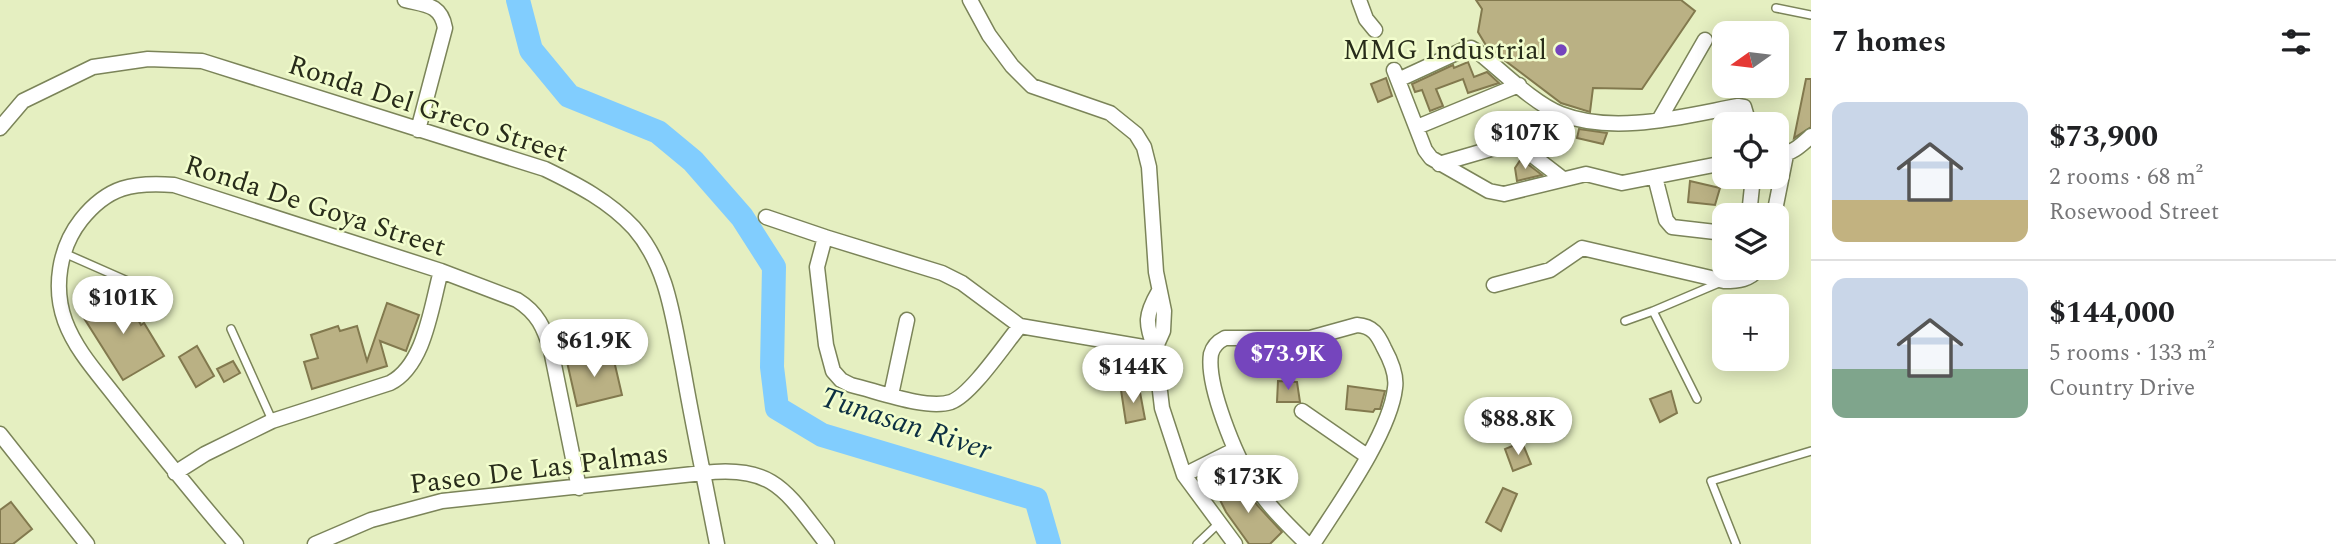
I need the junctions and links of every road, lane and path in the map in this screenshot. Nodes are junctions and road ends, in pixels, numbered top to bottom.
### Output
1 (405, 0) edge
2 (970, 0) edge
3 (1359, 0) edge
4 (1776, 8) dead end
5 (1811, 15) edge
6 (1375, 30) dead end
7 (1705, 40) dead end
8 (1519, 85) junction
9 (1747, 112) edge
10 (1659, 120) junction
11 (1417, 127) junction
12 (0, 128) edge
13 (418, 130) junction
14 (1811, 135) edge
15 (1789, 152) edge
16 (1439, 164) junction
17 (1712, 165) edge
18 (1655, 177) junction
19 (1563, 179) junction
20 (766, 217) dead end
21 (1712, 232) edge
22 (825, 237) junction
23 (64, 253) junction
24 (441, 271) junction
25 (1731, 280) edge
26 (1724, 281) junction
27 (1494, 285) dead end
28 (148, 290) dead end
29 (1159, 291) junction
30 (1653, 311) junction
31 (907, 320) dead end
32 (1625, 321) dead end
33 (1020, 326) junction
34 (231, 329) dead end
35 (1155, 349) junction
36 (891, 395) junction
37 (1697, 399) dead end
38 (1303, 411) dead end
39 (272, 421) junction
40 (0, 433) edge
41 (1234, 450) junction
42 (1811, 451) edge
43 (1367, 456) junction
44 (175, 473) junction
45 (703, 473) junction
46 (1184, 475) junction
47 (579, 488) junction
48 (1220, 522) junction
49 (87, 544) edge
50 (236, 544) edge
51 (315, 544) edge
52 (717, 544) edge
53 (827, 544) edge
54 (1197, 544) edge
55 (1235, 544) edge
56 (1307, 544) edge
57 (1313, 544) edge
58 (1736, 544) edge

1 - 13 street
2 - 29 street
3 - 6 street
4 - 5 lane
7 - 10 street
8 - 10 street
8 - 11 street
8 - 11 street
9 - 10 street
11 - 16 street
12 - 13 street, Ronda Del Greco Street
13 - 45 street, Ronda Del Greco Street
14 - 15 street
16 - 19 street
16 - 19 street
17 - 18 street
18 - 19 street
18 - 21 street
20 - 22 street
22 - 33 street
22 - 36 street
23 - 24 street, Ronda De Goya Street
23 - 28 lane
23 - 44 street, Ronda De Goya Street
24 - 39 street
24 - 47 street, Ronda De Goya Street
25 - 26 street
26 - 27 street
26 - 30 lane
29 - 35 street
29 - 35 street
30 - 32 lane
30 - 37 lane
31 - 36 street
33 - 35 street
33 - 36 street
34 - 39 lane
35 - 46 street
38 - 43 street
39 - 44 street
40 - 49 street
41 - 43 street
41 - 46 street
41 - 56 street
42 - 58 lane
43 - 57 street
44 - 50 street, Ronda De Goya Street
45 - 47 street, Paseo De Las Palmas
45 - 52 street, Paseo De Las Palmas
45 - 53 street
46 - 48 street
47 - 51 street, Paseo De Las Palmas
48 - 54 lane
48 - 55 street

